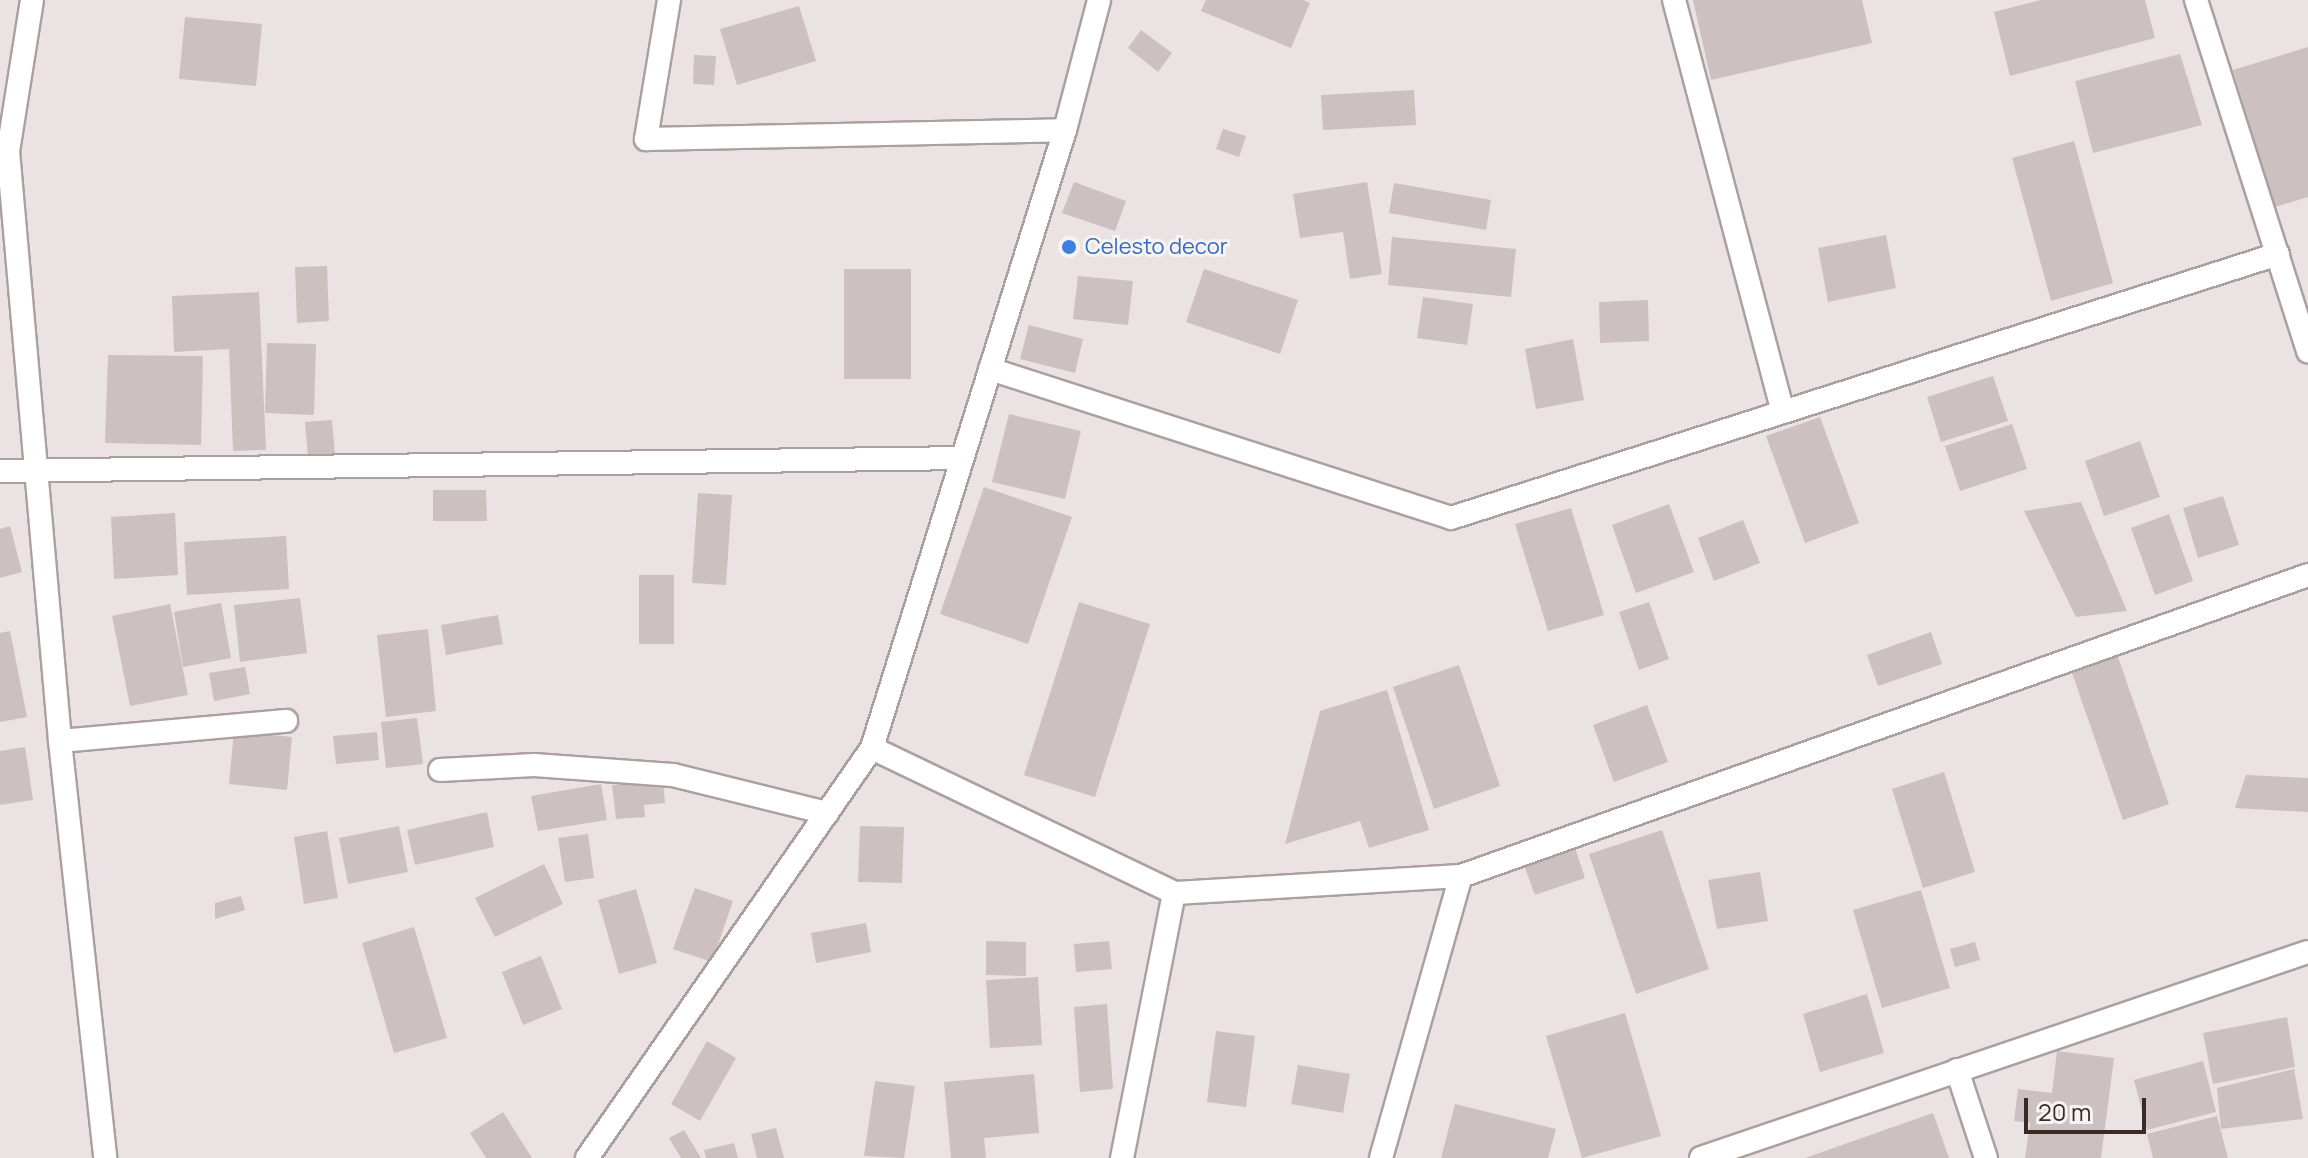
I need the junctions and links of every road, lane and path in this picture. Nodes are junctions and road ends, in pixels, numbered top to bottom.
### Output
1 (32, 0) edge
2 (669, 0) edge
3 (1099, 0) edge
4 (1674, 0) edge
5 (2196, 0) edge
6 (1065, 130) junction
7 (4, 151) edge
8 (2278, 254) junction
9 (2308, 352) edge
10 (990, 369) junction
11 (1783, 412) junction
12 (962, 458) junction
13 (0, 471) edge
14 (35, 471) junction
15 (2308, 575) edge
16 (286, 721) dead end
17 (60, 741) junction
18 (872, 748) junction
19 (440, 770) dead end
20 (827, 813) junction
21 (1461, 876) junction
22 (1174, 893) junction
23 (2308, 952) edge
24 (1957, 1070) junction
25 (105, 1158) edge
26 (587, 1158) edge
27 (1122, 1158) edge
28 (1381, 1158) edge
29 (1701, 1158) edge
30 (1986, 1158) edge

1 - 7 street
2 - 6 street
3 - 6 street
4 - 11 street
5 - 8 street
6 - 10 street
7 - 14 street
8 - 9 street
8 - 11 street
10 - 11 street
10 - 12 street
12 - 14 street
12 - 18 street
13 - 14 street
14 - 17 street
15 - 21 street
16 - 17 street
17 - 25 street
18 - 20 street
18 - 22 street
19 - 20 street
20 - 26 street
21 - 22 street
21 - 28 street
22 - 27 street
23 - 24 street
24 - 29 street
24 - 30 street

